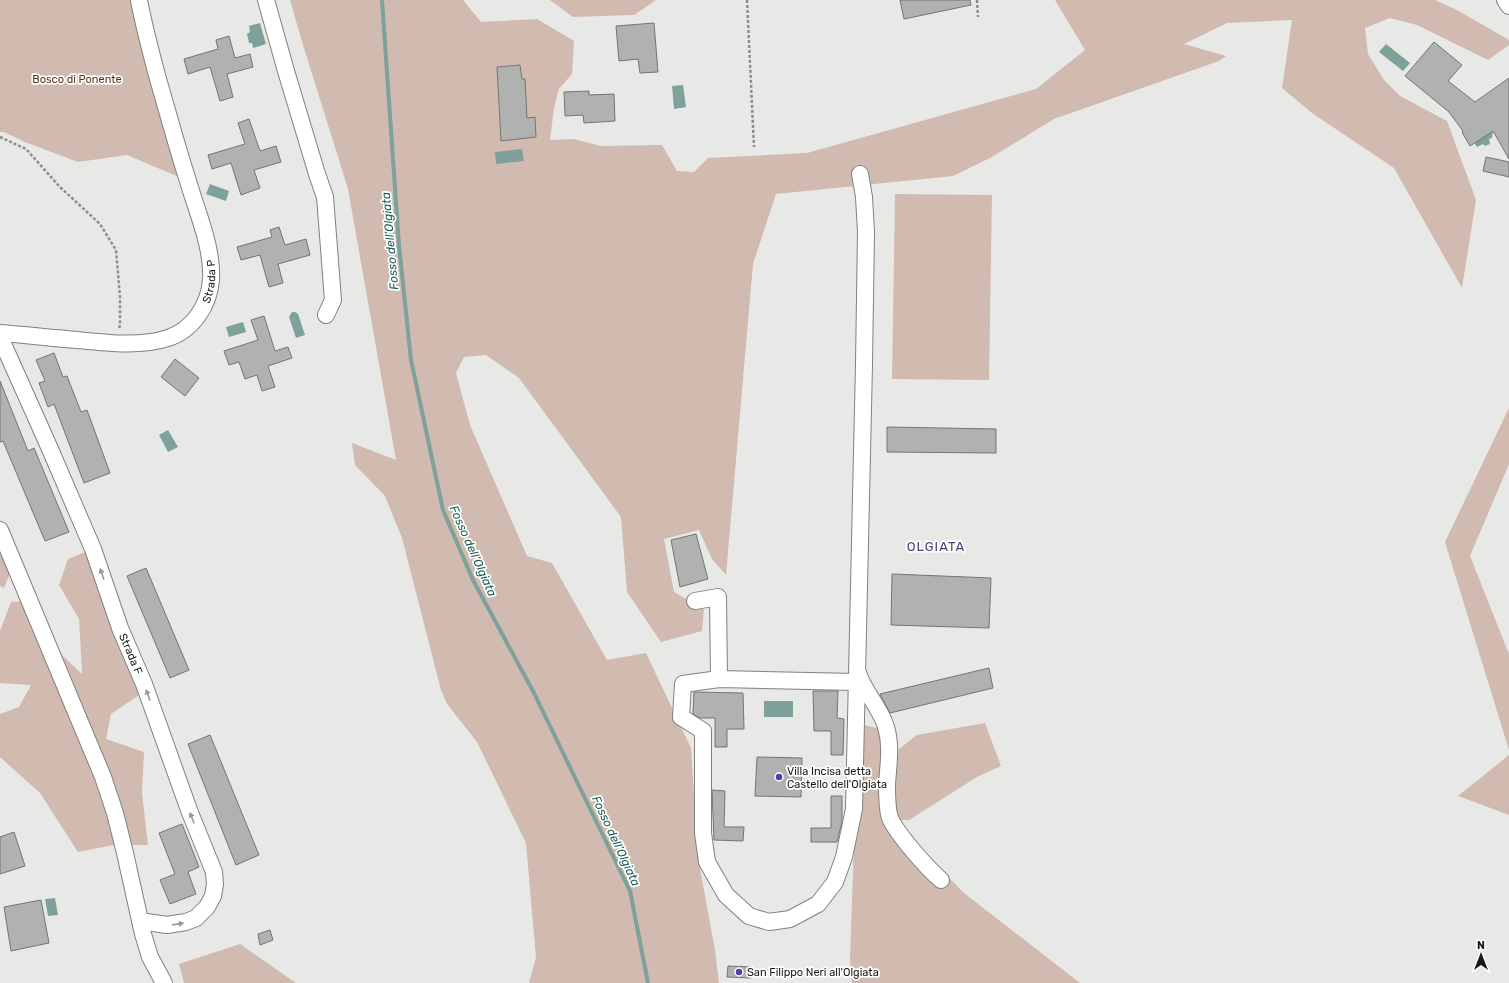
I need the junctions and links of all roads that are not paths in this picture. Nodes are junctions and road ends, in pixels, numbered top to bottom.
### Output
1 (139, 0) edge
2 (266, 0) edge
3 (1505, 0) edge
4 (1509, 6) edge
5 (860, 174) dead end
6 (326, 315) dead end
7 (0, 333) edge
8 (0, 337) edge
9 (0, 530) edge
10 (695, 601) dead end
11 (856, 675) junction
12 (719, 679) junction
13 (941, 880) dead end
14 (140, 921) junction
15 (164, 983) edge

1 - 7 street, Strada P
2 - 6 street
3 - 4 street
5 - 11 street
14 -> 8 street, Strada F
9 - 14 street
10 - 12 street
11 - 12 street
11 - 12 street
11 - 13 street
14 - 15 street

